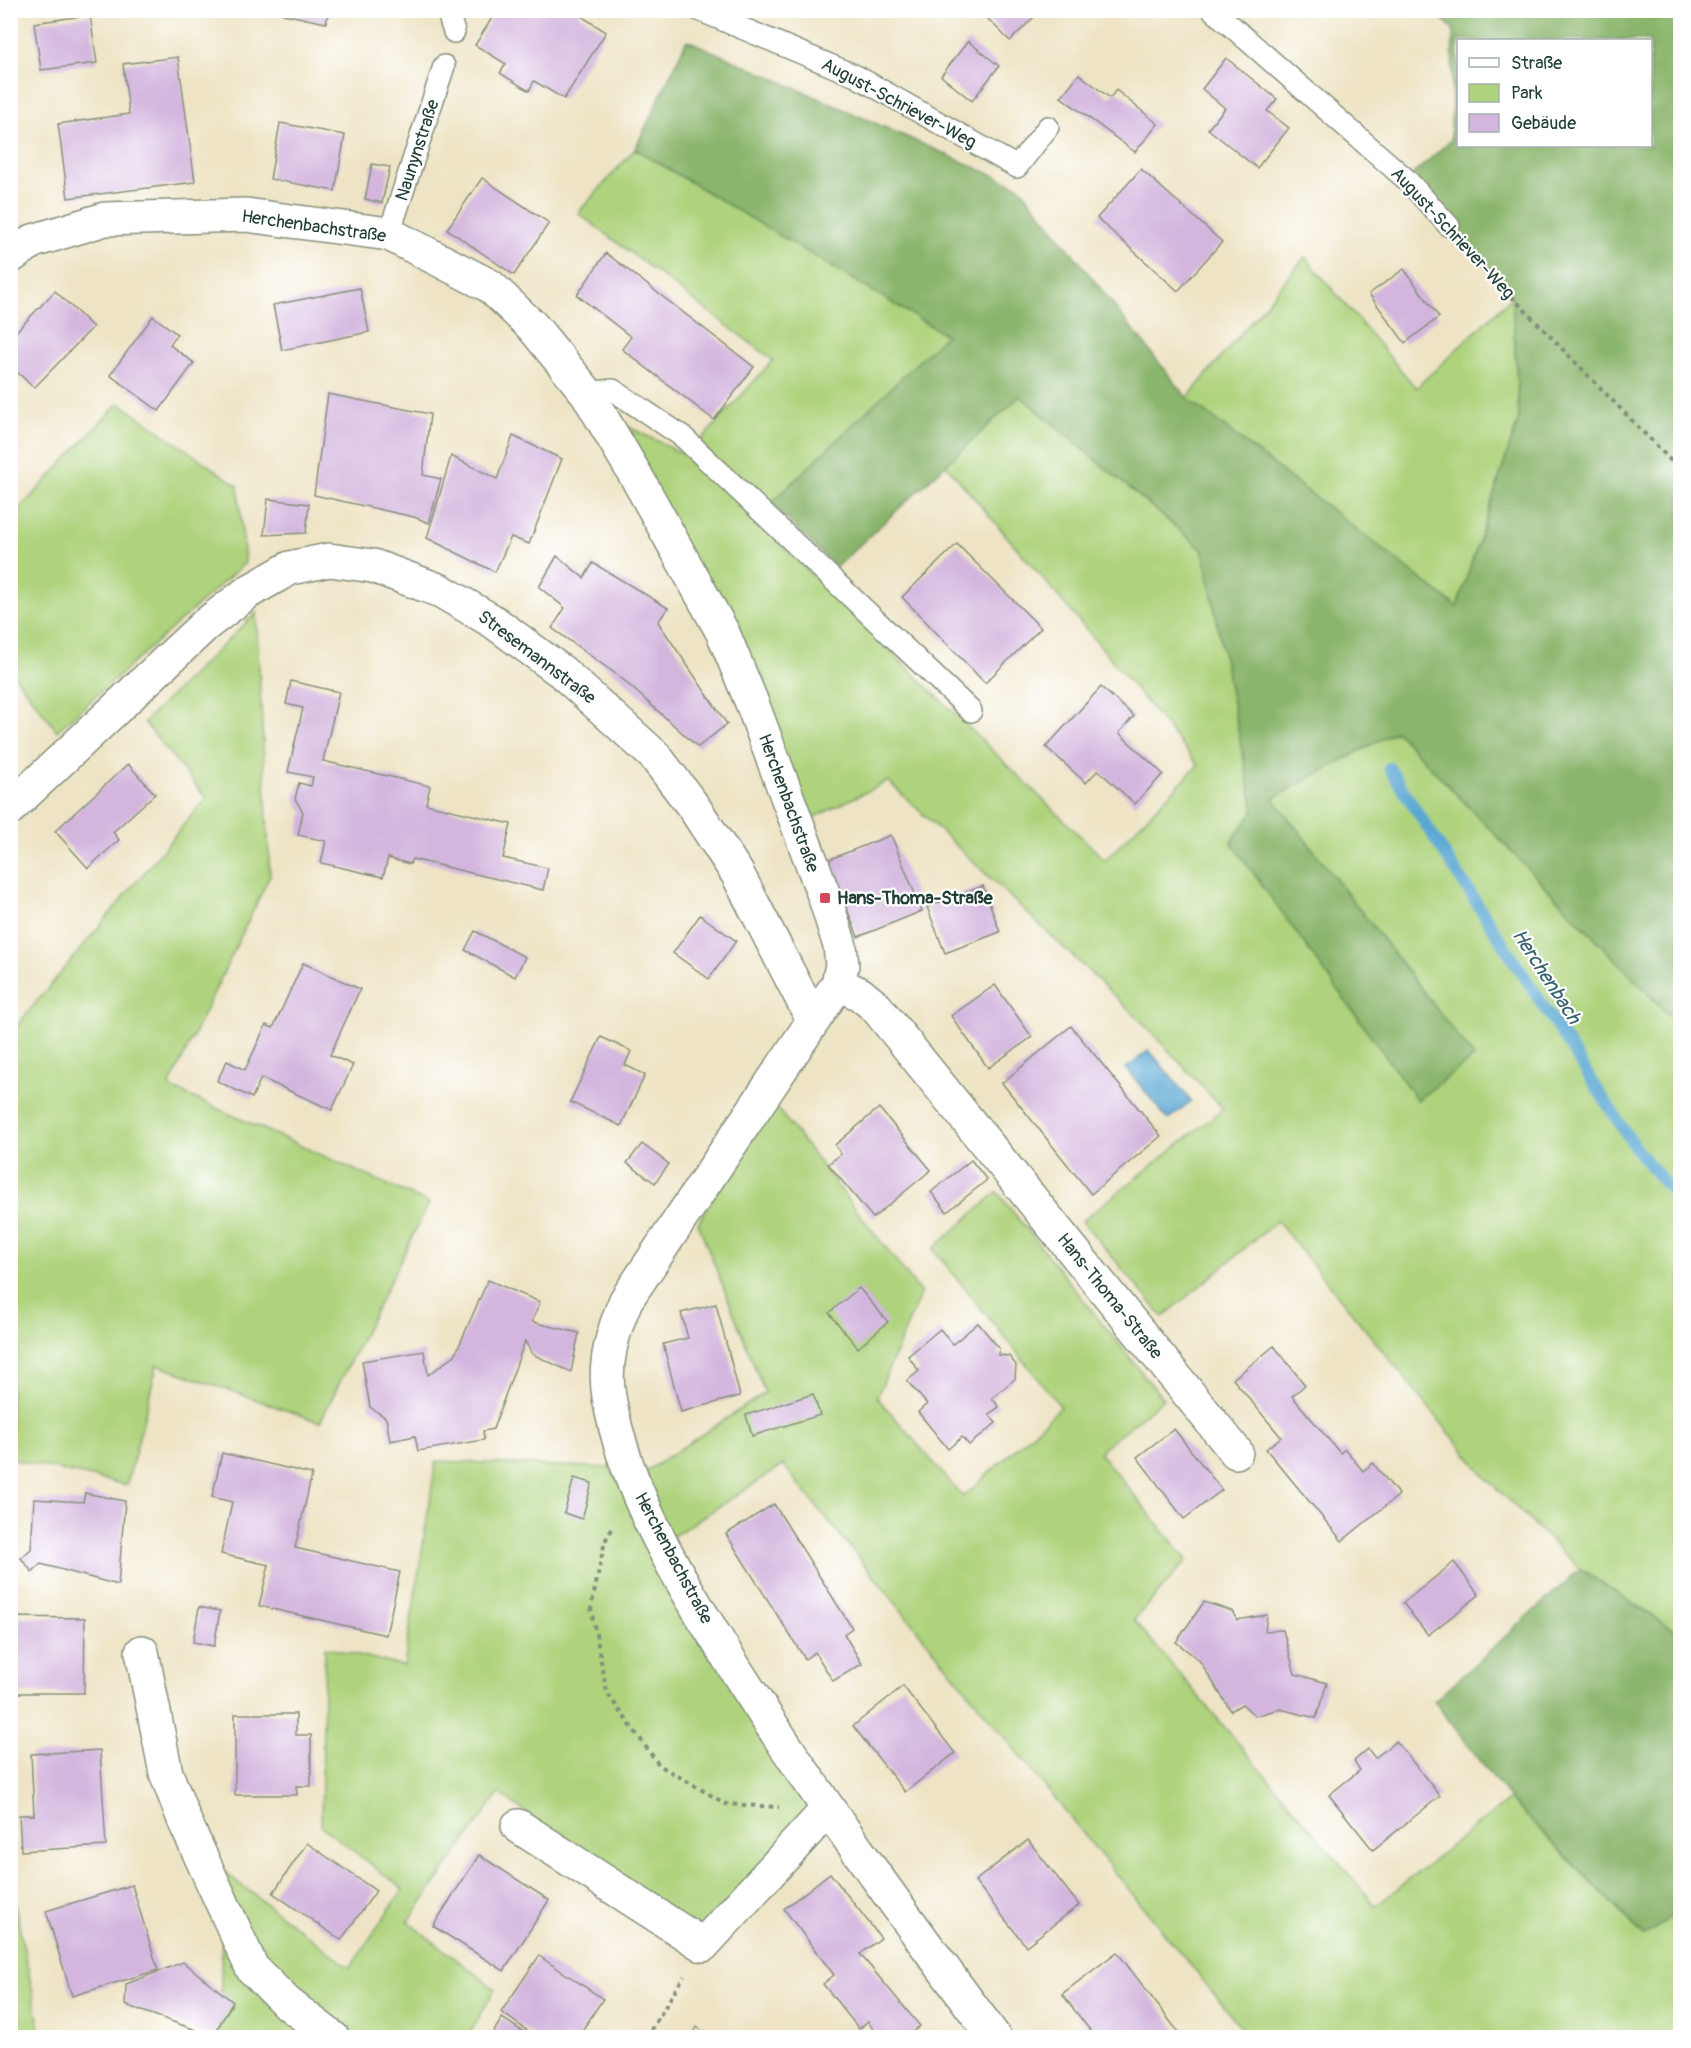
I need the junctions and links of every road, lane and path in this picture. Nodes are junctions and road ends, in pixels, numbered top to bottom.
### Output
1 (447, 10) edge
2 (699, 10) edge
3 (1212, 10) edge
4 (454, 32) dead end
5 (444, 66) dead end
6 (1048, 127) dead end
7 (1449, 226) joint
8 (389, 234) junction
9 (10, 257) edge
10 (587, 393) junction
11 (1680, 470) edge
12 (971, 711) dead end
13 (10, 808) edge
14 (838, 984) junction
15 (813, 1020) junction
16 (1236, 1452) dead end
17 (605, 1541) dead end
18 (142, 1652) dead end
19 (828, 1809) junction
20 (518, 1826) dead end
21 (703, 1945) junction
22 (333, 2037) edge
23 (646, 2037) edge
24 (995, 2037) edge

1 - 4 lane
2 - 6 lane, August-Schriever-Weg
3 - 7 lane, August-Schriever-Weg
5 - 8 lane, Naunynstraße
7 - 11 path, August-Schriever-Weg
8 - 9 street, Herchenbachstraße
8 - 10 street, Herchenbachstraße
10 - 12 lane
10 - 14 street, Herchenbachstraße
13 - 15 street, Stresemannstraße
14 - 15 street, Herchenbachstraße
14 - 16 street, Hans-Thoma-Straße
15 - 19 street, Herchenbachstraße
17 - 19 path
18 - 22 street
19 - 21 street
19 - 24 street, Herchenbachstraße
20 - 21 street
21 - 23 path

